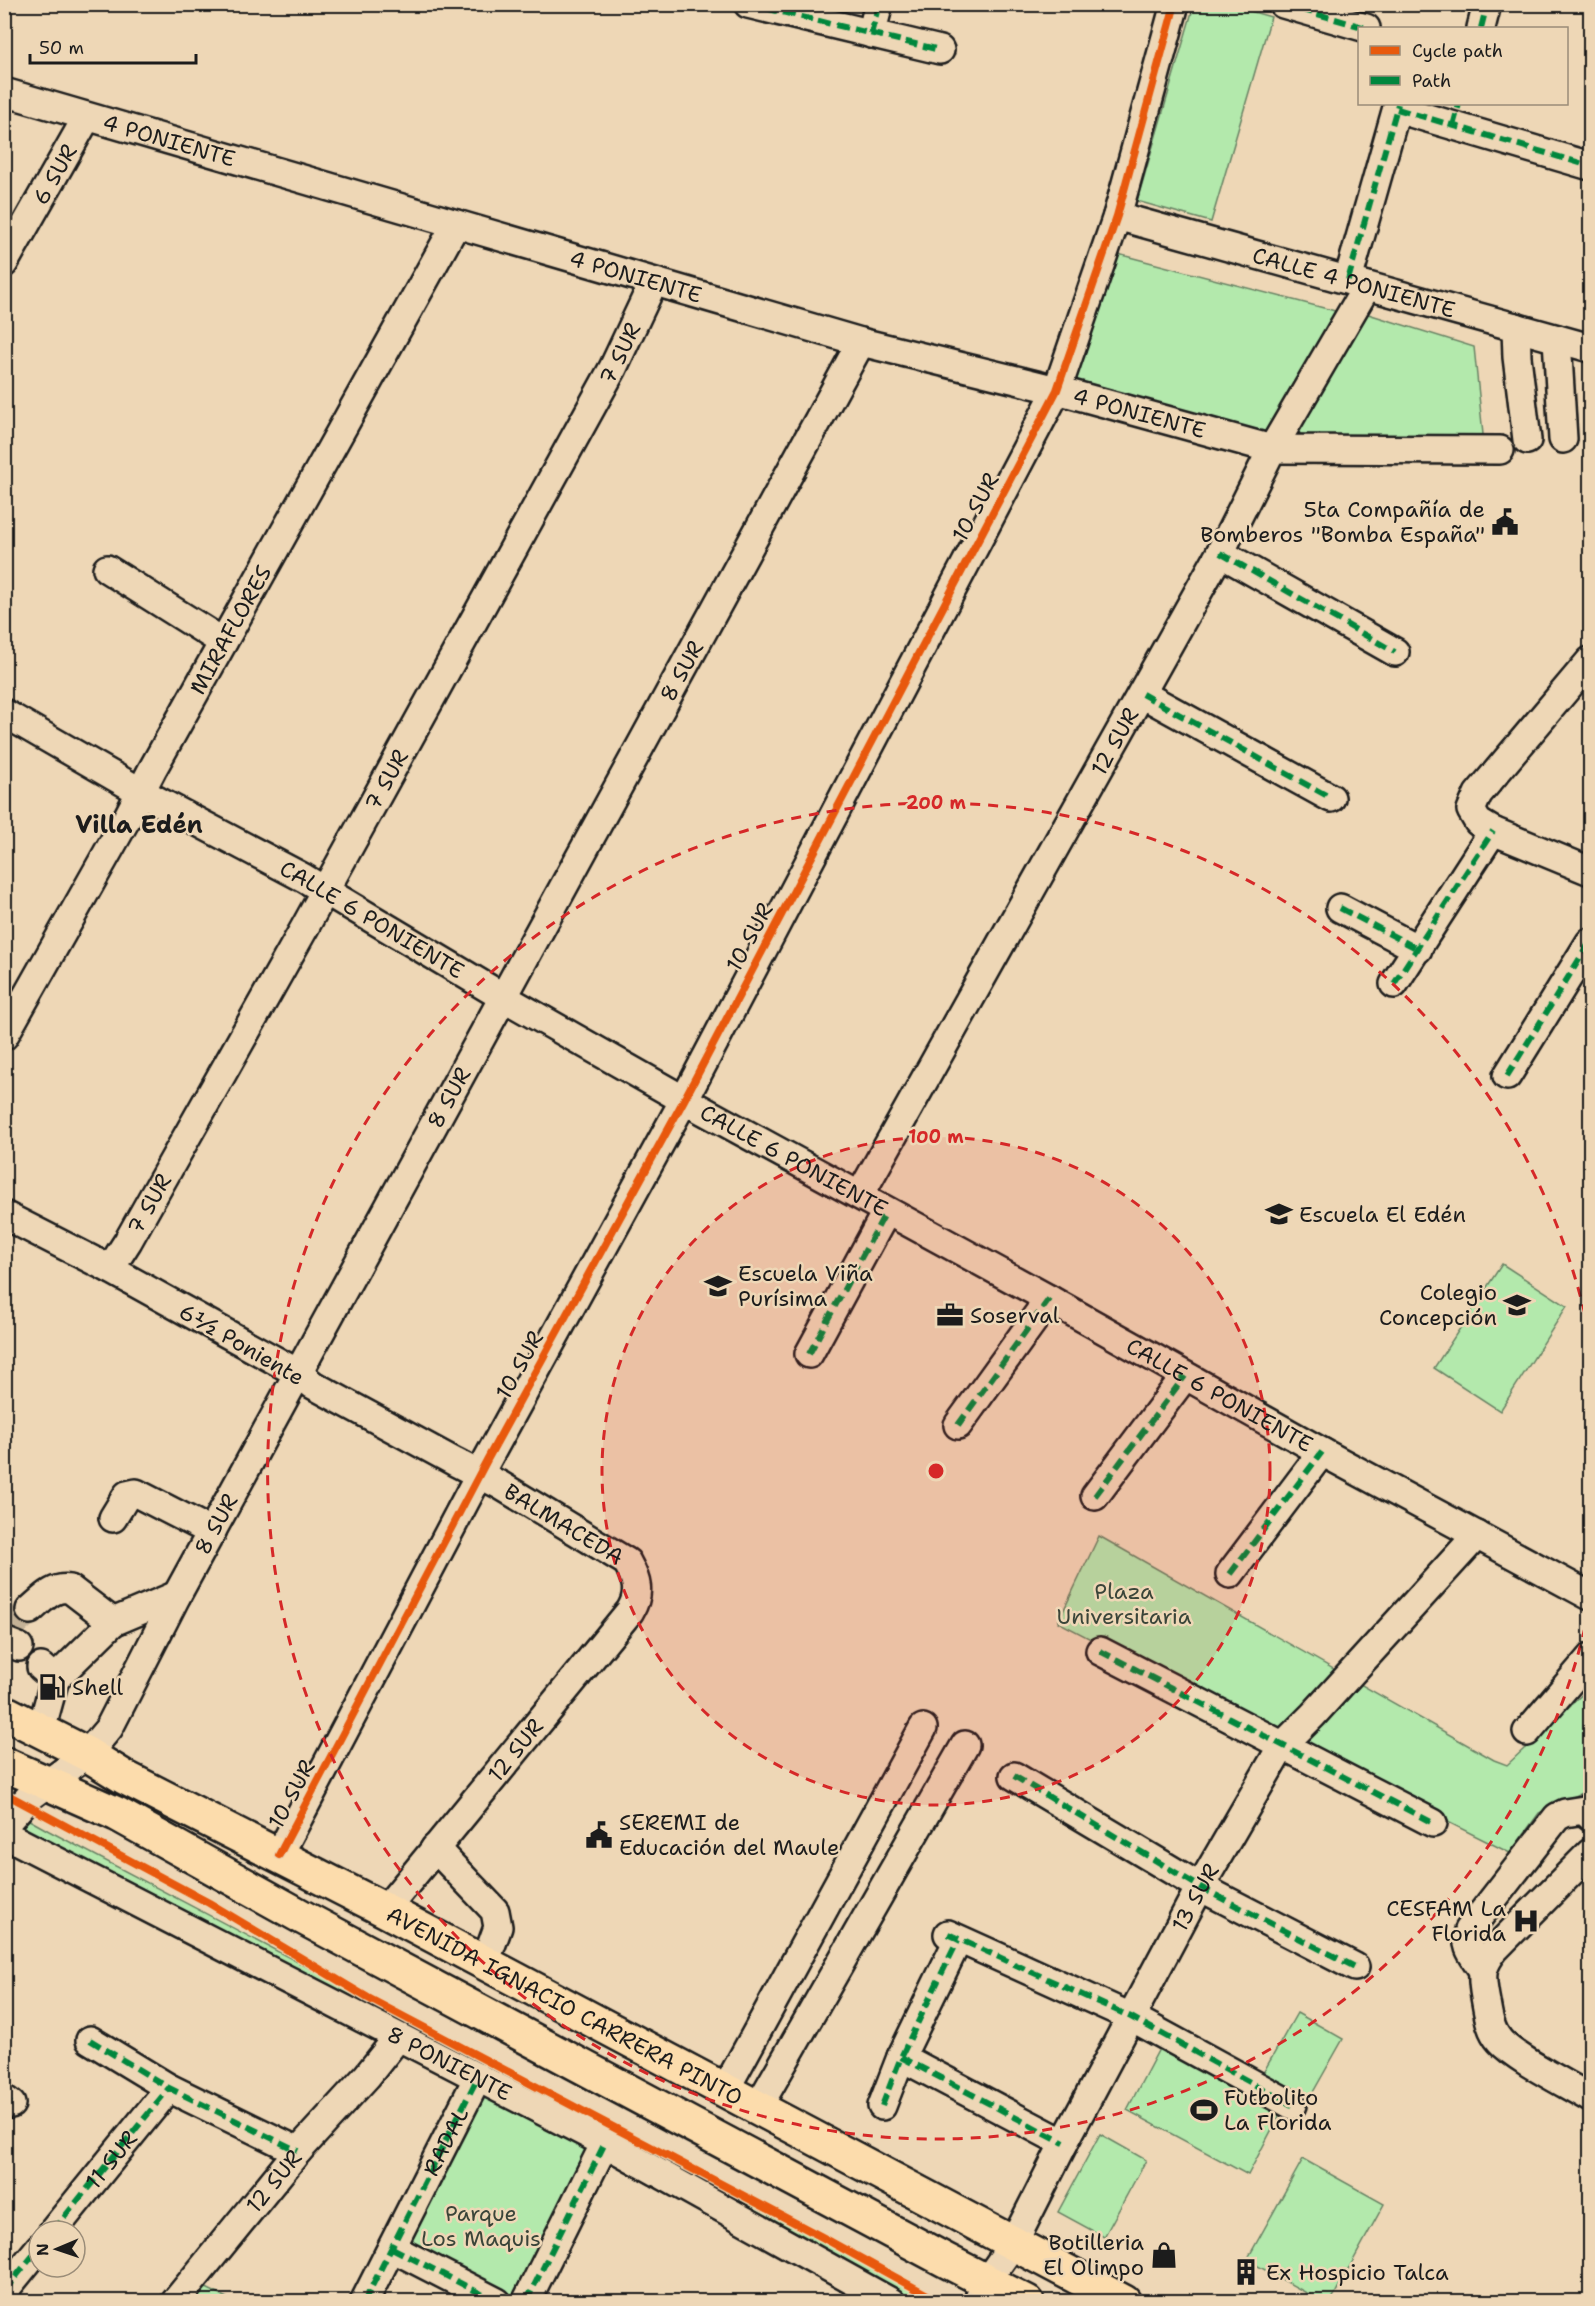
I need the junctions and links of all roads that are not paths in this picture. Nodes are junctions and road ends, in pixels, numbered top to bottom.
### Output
1 (748, 4) edge
2 (879, 4) edge
3 (1175, 4) edge
4 (1283, 4) edge
5 (1487, 4) edge
6 (1363, 27) edge
7 (1480, 27) edge
8 (871, 34) junction
9 (940, 50) dead end
10 (4, 92) edge
11 (1398, 106) edge
12 (1456, 115) edge
13 (87, 117) junction
14 (1590, 165) edge
15 (1117, 216) junction
16 (456, 224) junction
17 (4, 263) edge
18 (653, 283) junction
19 (1357, 283) junction
20 (1516, 327) junction
21 (1557, 339) junction
22 (861, 342) junction
23 (1590, 348) edge
24 (1057, 390) junction
25 (1563, 439) dead end
26 (1527, 440) dead end
27 (1272, 449) junction
28 (1500, 450) dead end
29 (1220, 553) junction
30 (107, 569) dead end
31 (223, 642) junction
32 (1395, 652) dead end
33 (1590, 661) edge
34 (1142, 694) junction
35 (4, 713) edge
36 (141, 792) junction
37 (1331, 798) dead end
38 (1493, 831) junction
39 (1590, 871) edge
40 (324, 891) junction
41 (1340, 908) dead end
42 (1590, 942) edge
43 (1418, 949) junction
44 (1394, 984) dead end
45 (503, 997) junction
46 (4, 1036) edge
47 (1507, 1076) dead end
48 (684, 1100) junction
49 (860, 1195) junction
50 (886, 1212) junction
51 (4, 1215) edge
52 (110, 1269) junction
53 (1048, 1299) junction
54 (809, 1354) dead end
55 (298, 1373) junction
56 (1185, 1376) junction
57 (958, 1425) dead end
58 (1322, 1452) junction
59 (480, 1474) junction
60 (1095, 1496) dead end
61 (113, 1518) dead end
62 (212, 1532) junction
63 (1477, 1535) junction
64 (1230, 1574) dead end
65 (637, 1586) joint
66 (177, 1595) junction
67 (1590, 1596) edge
68 (30, 1610) tunnel mouth
69 (114, 1622) junction
70 (1100, 1651) dead end
71 (1590, 1658) edge
72 (4, 1712) edge
73 (923, 1728) dead end
74 (41, 1730) junction
75 (1527, 1732) dead end
76 (965, 1744) dead end
77 (1281, 1746) junction
78 (87, 1754) junction
79 (4, 1764) edge
80 (1014, 1776) dead end
81 (47, 1785) junction
82 (1590, 1816) edge
83 (1433, 1823) dead end
84 (4, 1825) edge
85 (4, 1834) edge
86 (435, 1848) junction
87 (1590, 1853) edge
88 (279, 1855) junction
89 (1200, 1887) junction
90 (385, 1910) junction
91 (485, 1963) junction
92 (1355, 1967) dead end
93 (1482, 1969) junction
94 (1131, 2017) junction
95 (398, 2037) junction
96 (90, 2040) dead end
97 (901, 2057) junction
98 (478, 2078) junction
99 (169, 2088) junction
100 (725, 2090) junction
101 (1590, 2098) edge
102 (1292, 2105) dead end
103 (882, 2106) dead end
104 (758, 2107) junction
105 (1064, 2143) junction
106 (604, 2144) junction
107 (298, 2151) junction
108 (63, 2219) edge
109 (1013, 2244) junction
110 (392, 2248) junction
111 (27, 2263) edge
112 (4, 2291) edge
113 (982, 2292) edge
114 (175, 2301) edge
115 (364, 2301) edge
116 (497, 2301) edge
117 (526, 2301) edge
118 (891, 2301) edge
119 (1027, 2301) edge
120 (1124, 2301) edge

1 - 8 street
2 - 8 street
3 - 15 street, 10 SUR
4 - 6 street
5 - 7 street
8 - 9 street
10 - 13 street, 4 PONIENTE
11 - 12 street
11 - 19 street, 12 SUR
12 - 14 street
13 - 16 street, 4 PONIENTE
13 - 17 street, 6 SUR
15 - 19 street, CALLE 4 PONIENTE
15 - 24 street, 10 SUR
16 - 18 street, 4 PONIENTE
16 - 31 street, MIRAFLORES
18 - 22 street, 4 PONIENTE
18 - 40 street, 7 SUR
19 - 20 street, CALLE 4 PONIENTE
19 - 27 street, 12 SUR
20 - 21 street, CALLE 4 PONIENTE
20 - 26 street
21 - 23 street, CALLE 4 PONIENTE
21 - 25 street
22 - 24 street, 4 PONIENTE
22 - 45 street, 8 SUR
24 - 27 street, 4 PONIENTE
24 - 48 street, 10 SUR
27 - 28 street, 4 PONIENTE
27 - 29 street, 12 SUR
29 - 32 street
29 - 34 street, 12 SUR
30 - 31 street
31 - 36 street, MIRAFLORES
33 - 38 street
34 - 37 street
34 - 49 street, 12 SUR
35 - 36 street, CALLE 6 PONIENTE
36 - 40 street, CALLE 6 PONIENTE
36 - 46 street, MIRAFLORES
38 - 39 street
38 - 43 street
40 - 45 street, CALLE 6 PONIENTE
40 - 52 street, 7 SUR
41 - 43 street
42 - 47 street
43 - 44 street
45 - 48 street, CALLE 6 PONIENTE
45 - 55 street, 8 SUR
48 - 49 street, CALLE 6 PONIENTE
48 - 59 street, 10 SUR
49 - 50 street, CALLE 6 PONIENTE
50 - 53 street, CALLE 6 PONIENTE
50 - 54 street
51 - 52 street, 6½ Poniente
52 - 55 street, 6½ Poniente
53 - 56 street, CALLE 6 PONIENTE
53 - 57 street
55 - 59 street, 6½ Poniente
55 - 62 street, 8 SUR
56 - 58 street, CALLE 6 PONIENTE
56 - 60 street
58 - 63 street, CALLE 6 PONIENTE
58 - 64 street
59 - 65 street, BALMACEDA
59 - 88 street, 10 SUR
61 - 62 street
62 - 66 street, 8 SUR
63 - 67 street, CALLE 6 PONIENTE
63 - 77 street, 13 SUR
65 - 86 street, 12 SUR
66 - 69 street
66 - 78 street, 8 SUR
68 - 69 street
69 - 74 street
70 - 77 street
71 - 75 street
72 - 74 main road, AVENIDA IGNACIO CARRERA PINTO
73 - 100 street
74 - 78 main road, AVENIDA IGNACIO CARRERA PINTO
76 - 104 street
77 - 83 street
77 - 89 street, 13 SUR
78 - 81 street, 8 SUR
78 - 88 main road, AVENIDA IGNACIO CARRERA PINTO
79 - 81 main road, AVENIDA IGNACIO CARRERA PINTO
80 - 89 street
81 - 84 street, 8 SUR
81 - 113 main road, AVENIDA IGNACIO CARRERA PINTO
82 - 93 street
85 - 95 street, 8 PONIENTE
86 - 90 street, 12 SUR
86 - 91 street
87 - 93 street
88 - 90 main road, AVENIDA IGNACIO CARRERA PINTO
89 - 92 street
89 - 94 street, 13 SUR
90 - 91 main road, AVENIDA IGNACIO CARRERA PINTO
91 - 100 main road, AVENIDA IGNACIO CARRERA PINTO
93 - 101 street
94 - 97 street
94 - 102 street
94 - 105 street, 13 SUR
95 - 98 street, 8 PONIENTE
95 - 107 street, 12 SUR
96 - 99 street
97 - 103 street
97 - 105 street
98 - 106 street, 8 PONIENTE
98 - 110 street, RADAL
99 - 107 street
99 - 108 street, 11 SUR
100 - 104 main road, AVENIDA IGNACIO CARRERA PINTO
104 - 109 main road, AVENIDA IGNACIO CARRERA PINTO
105 - 109 street, 13 SUR
106 - 117 street
106 - 118 street, 8 PONIENTE
107 - 114 street, 12 SUR
109 - 113 street, 13 SUR
109 - 120 main road, AVENIDA IGNACIO CARRERA PINTO
110 - 115 street, RADAL
110 - 116 street
111 - 112 street
113 - 119 main road, AVENIDA IGNACIO CARRERA PINTO

